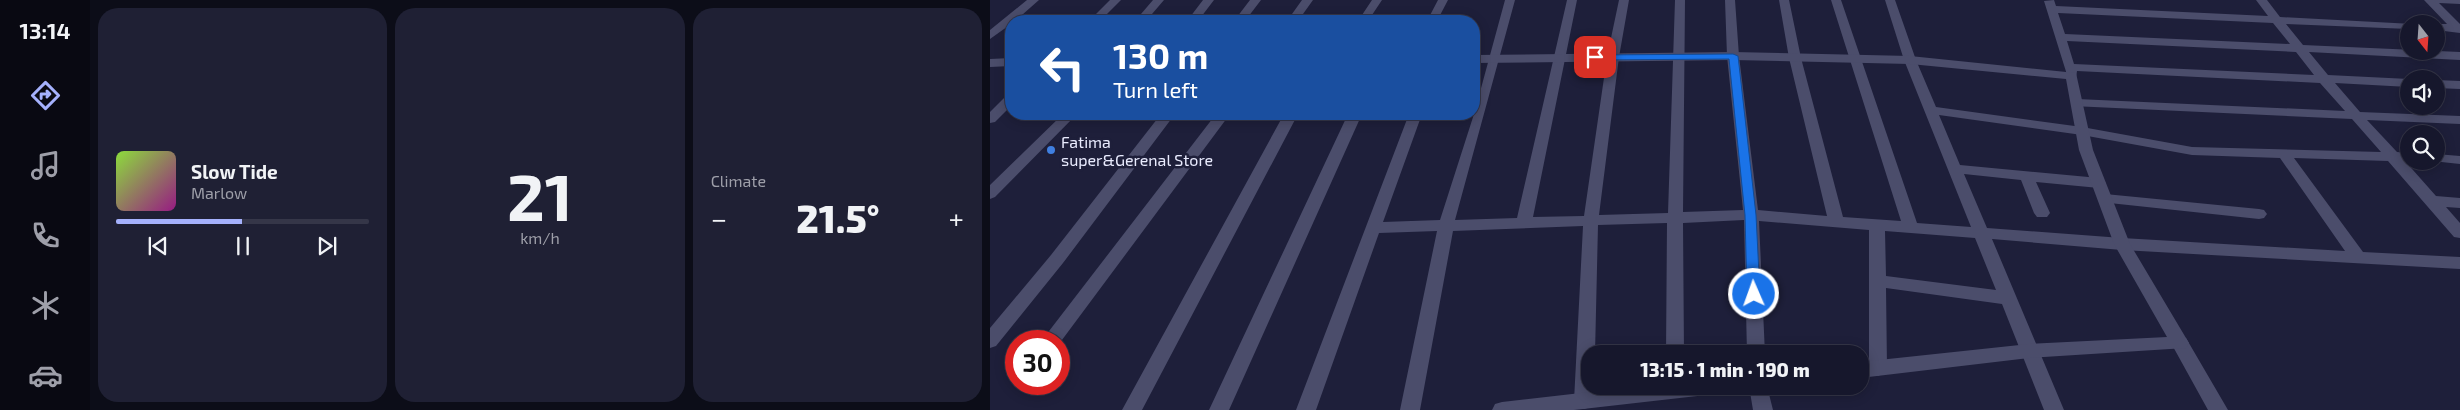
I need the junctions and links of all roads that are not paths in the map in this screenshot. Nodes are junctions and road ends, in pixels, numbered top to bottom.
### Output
1 (1034, 0) edge
2 (1116, 0) edge
3 (1160, 0) edge
4 (1209, 0) edge
5 (1256, 0) edge
6 (1308, 0) edge
7 (1376, 0) edge
8 (1443, 0) edge
9 (1510, 0) edge
10 (1572, 0) edge
11 (1624, 0) edge
12 (1680, 0) edge
13 (1730, 0) edge
14 (1784, 0) edge
15 (1836, 0) edge
16 (1890, 0) edge
17 (2261, 0) edge
18 (2429, 0) edge
19 (2437, 0) edge
20 (2460, 1) edge
21 (2050, 4) edge
22 (1016, 15) edge
23 (1100, 15) edge
24 (1146, 15) edge
25 (1197, 15) edge
26 (1244, 15) edge
27 (1297, 15) edge
28 (1367, 15) edge
29 (1435, 15) edge
30 (2276, 19) junction
31 (1005, 24) edge
32 (2400, 26) edge
33 (2445, 28) edge
34 (2459, 29) edge
35 (990, 36) edge
36 (2060, 37) junction
37 (2299, 48) junction
38 (1733, 56) junction
39 (2460, 56) edge
40 (1614, 57) junction
41 (1680, 57) junction
42 (1495, 58) junction
43 (1559, 58) junction
44 (1795, 58) junction
45 (1480, 59) edge
46 (1855, 59) junction
47 (1910, 60) junction
48 (1005, 62) edge
49 (990, 63) edge
50 (2071, 72) junction
51 (2324, 79) junction
52 (2400, 83) edge
53 (2445, 84) edge
54 (2460, 85) edge
55 (2077, 102) junction
56 (1005, 105) edge
57 (1480, 109) edge
58 (1931, 110) junction
59 (2355, 115) junction
60 (990, 119) edge
61 (1064, 120) edge
62 (1163, 120) edge
63 (1218, 120) edge
64 (1288, 120) edge
65 (1352, 120) edge
66 (1413, 120) edge
67 (1477, 120) edge
68 (2460, 120) edge
69 (2082, 131) junction
70 (2284, 154) junction
71 (2392, 156) junction
72 (2400, 156) edge
73 (2445, 159) edge
74 (2460, 160) edge
75 (1955, 169) junction
76 (2026, 175) junction
77 (2099, 183) junction
78 (990, 194) edge
79 (2105, 199) junction
80 (2430, 201) junction
81 (2460, 203) edge
82 (2042, 214) dead end
83 (2258, 214) dead end
84 (1751, 215) junction
85 (1674, 217) junction
86 (1591, 220) junction
87 (1836, 221) junction
88 (1524, 223) junction
89 (1877, 225) junction
90 (1446, 226) junction
91 (1911, 227) junction
92 (1373, 228) junction
93 (1981, 233) junction
94 (2460, 233) edge
95 (2122, 244) junction
96 (2358, 257) junction
97 (2460, 263) edge
98 (1877, 281) junction
99 (2008, 298) junction
100 (1060, 330) edge
101 (990, 341) edge
102 (2180, 343) junction
103 (1675, 345) edge
104 (1756, 345) edge
105 (2030, 351) junction
106 (1878, 368) junction
107 (1869, 369) edge
108 (1626, 395) edge
109 (1760, 395) edge
110 (1584, 401) junction
111 (1132, 410) edge
112 (1219, 410) edge
113 (1306, 410) edge
114 (1410, 410) edge
115 (1508, 410) edge
116 (1762, 410) edge
117 (2054, 410) edge
118 (2218, 410) edge

1 - 22 street
2 - 23 street
3 - 24 street
4 - 25 street
5 - 26 street
6 - 27 street
7 - 28 street
8 - 29 street
9 - 42 street
10 - 43 street
11 - 40 street
12 - 41 street
13 - 38 street
14 - 44 street
15 - 46 street
16 - 47 street
17 - 30 street
18 - 34 street
19 - 20 street
21 - 30 street
21 - 36 street
30 - 32 street
30 - 37 street
31 - 35 street
33 - 34 street
36 - 37 street
36 - 50 street
37 - 39 street
37 - 51 street
38 - 41 street
38 - 44 street
38 - 84 street
40 - 41 street
40 - 43 street
40 - 86 street
41 - 85 street
42 - 43 street
42 - 45 street
42 - 57 street
43 - 88 street
44 - 46 street
44 - 87 street
46 - 47 street
46 - 91 street
47 - 50 street
47 - 58 street
48 - 49 street
50 - 51 street
50 - 55 street
51 - 52 street
51 - 59 street
53 - 54 street
55 - 59 street
55 - 69 street
56 - 60 street
58 - 69 street
58 - 75 street
59 - 68 street
59 - 71 street
61 - 78 street
62 - 101 street
63 - 100 street
64 - 111 street
65 - 112 street
66 - 92 street
67 - 90 street
69 - 70 street
69 - 77 street
70 - 71 street
70 - 96 street
71 - 72 street
71 - 80 street
73 - 74 street
75 - 76 street
75 - 93 street
76 - 77 street
76 - 82 street
77 - 79 street
79 - 83 street
79 - 95 street
80 - 81 street
80 - 94 street
84 - 85 street
84 - 87 street
84 - 104 street
85 - 86 street
85 - 103 street
86 - 88 street
86 - 110 street
87 - 89 street
88 - 90 street
89 - 91 street
89 - 98 street
90 - 92 street
90 - 114 street
91 - 93 street
92 - 113 street
93 - 95 street
93 - 99 street
95 - 96 street
95 - 102 street
96 - 97 street
98 - 99 street
98 - 106 street
99 - 105 street
102 - 105 street
102 - 118 street
105 - 106 street
105 - 117 street
106 - 107 street
108 - 110 street
109 - 116 street
110 - 115 street

